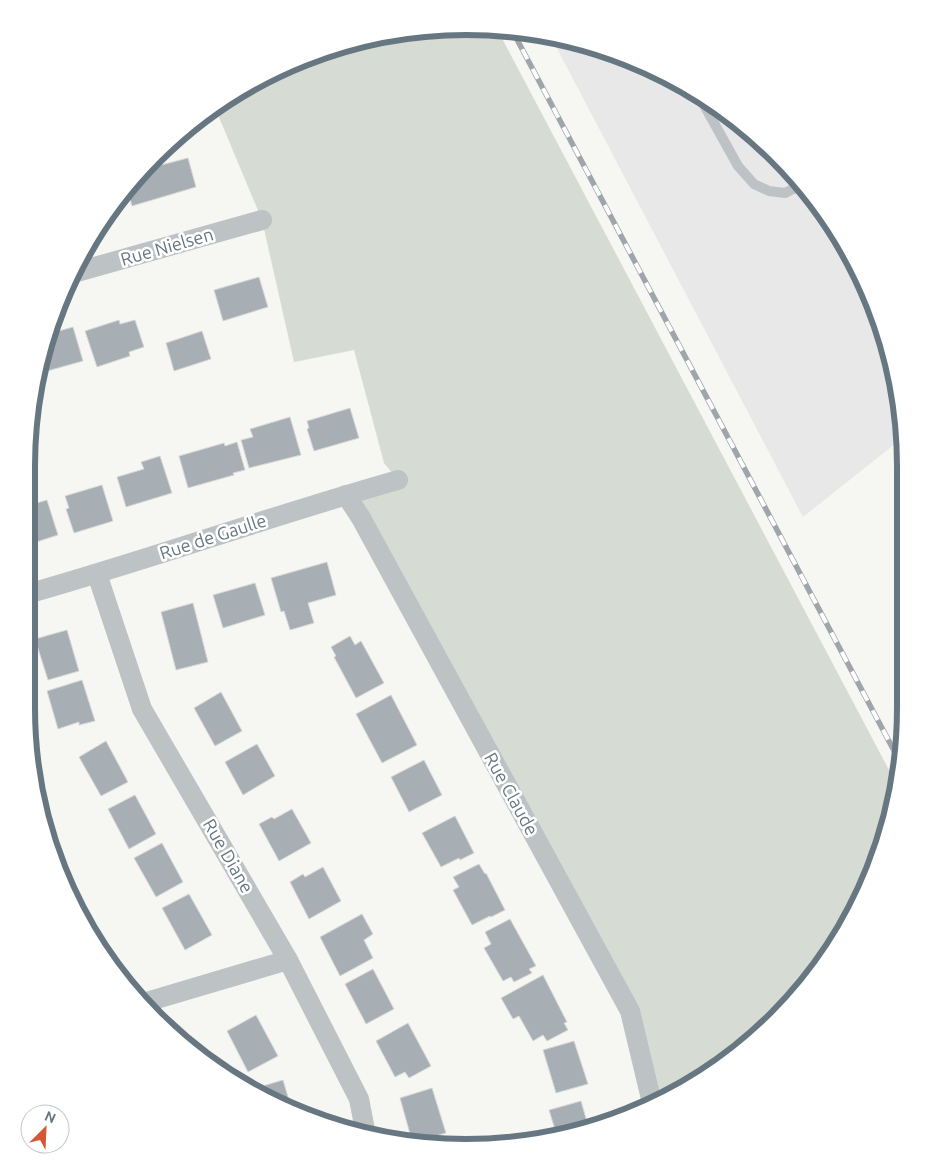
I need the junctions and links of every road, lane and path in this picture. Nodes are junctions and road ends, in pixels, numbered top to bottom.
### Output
1 (706, 109) edge
2 (795, 188) edge
3 (262, 220) dead end
4 (81, 271) edge
5 (398, 480) dead end
6 (346, 495) junction
7 (97, 574) junction
8 (35, 592) edge
9 (288, 960) junction
10 (150, 1001) edge
11 (651, 1098) edge
12 (365, 1127) edge

1 - 2 lane
3 - 4 street, Rue Nielsen
5 - 6 street, Rue de Gaulle
6 - 7 street, Rue de Gaulle
6 - 11 street, Rue Claude
7 - 8 street, Rue de Gaulle
7 - 9 street, Rue Diane
9 - 10 street
9 - 12 street, Rue Diane

